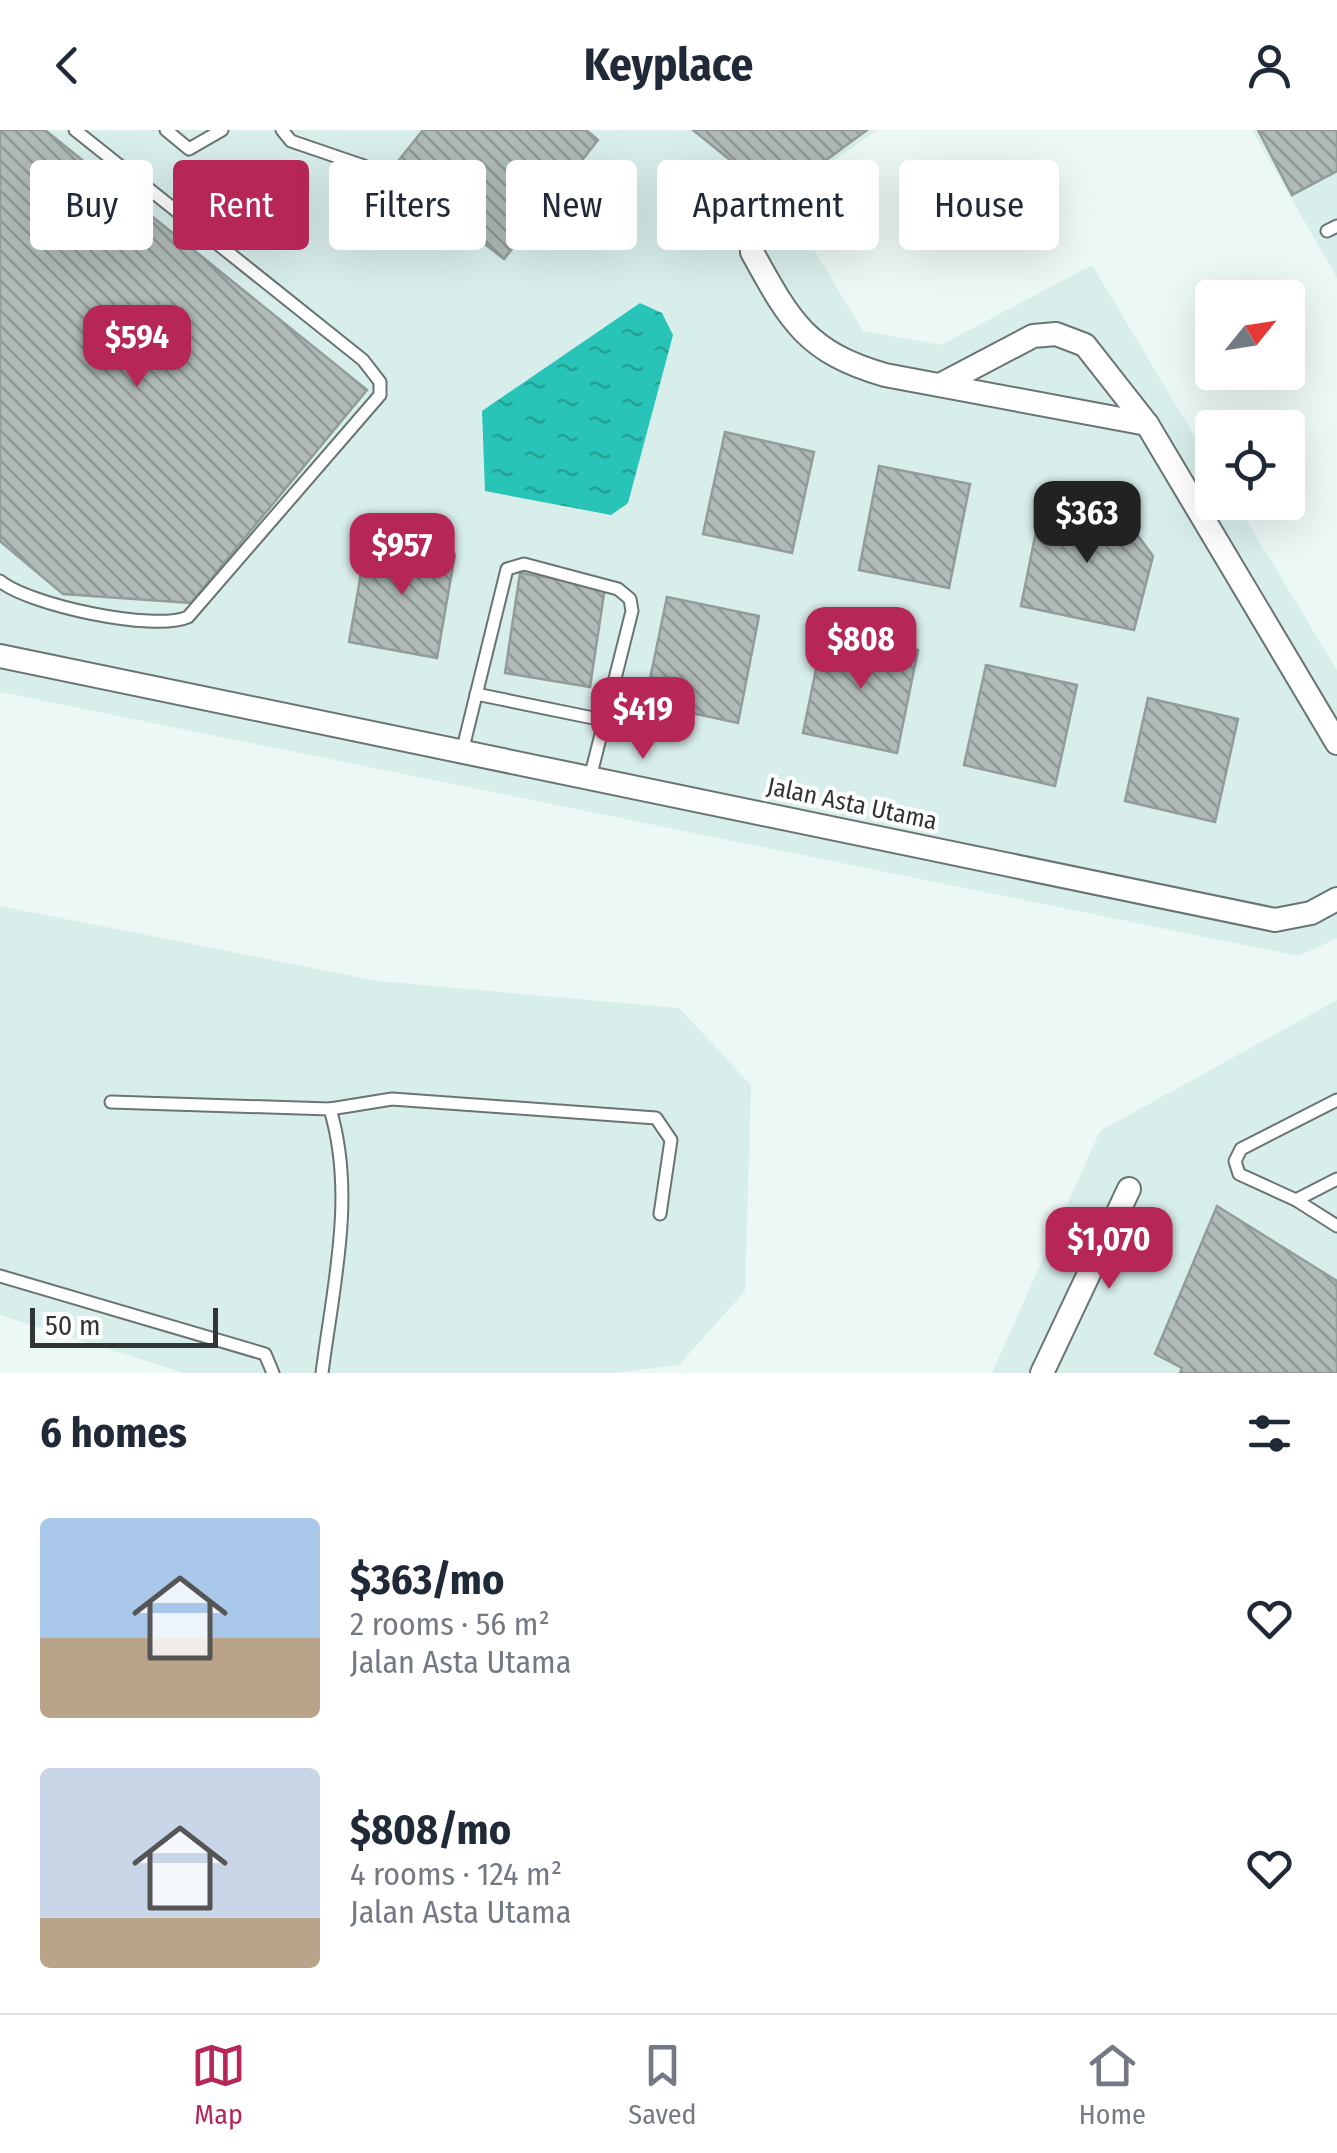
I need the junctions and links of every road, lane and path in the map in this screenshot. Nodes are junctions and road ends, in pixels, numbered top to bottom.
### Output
1 (75, 130) edge
2 (166, 130) edge
3 (222, 130) edge
4 (282, 130) edge
5 (347, 160) edge
6 (752, 252) dead end
7 (940, 385) junction
8 (1147, 424) junction
9 (0, 581) edge
10 (0, 656) edge
11 (476, 694) junction
12 (602, 720) junction
13 (1337, 743) edge
14 (462, 752) junction
15 (590, 778) junction
16 (1337, 899) edge
17 (1337, 1100) edge
18 (111, 1102) dead end
19 (330, 1109) junction
20 (1337, 1180) edge
21 (1129, 1189) dead end
22 (1296, 1200) junction
23 (660, 1214) dead end
24 (1337, 1226) edge
25 (0, 1276) edge
26 (273, 1373) edge
27 (322, 1373) edge
28 (1042, 1373) edge

1 - 9 lane
2 - 3 lane
4 - 5 lane
6 - 7 street
7 - 8 street
7 - 8 street
8 - 13 street
10 - 14 street, Jalan Asta Utama
11 - 12 lane
11 - 12 lane
11 - 14 lane
12 - 15 lane
14 - 15 street, Jalan Asta Utama
15 - 16 street, Jalan Asta Utama
17 - 22 lane
18 - 19 lane
19 - 23 lane
19 - 27 lane
20 - 22 lane
21 - 28 street
22 - 24 lane
25 - 26 lane

